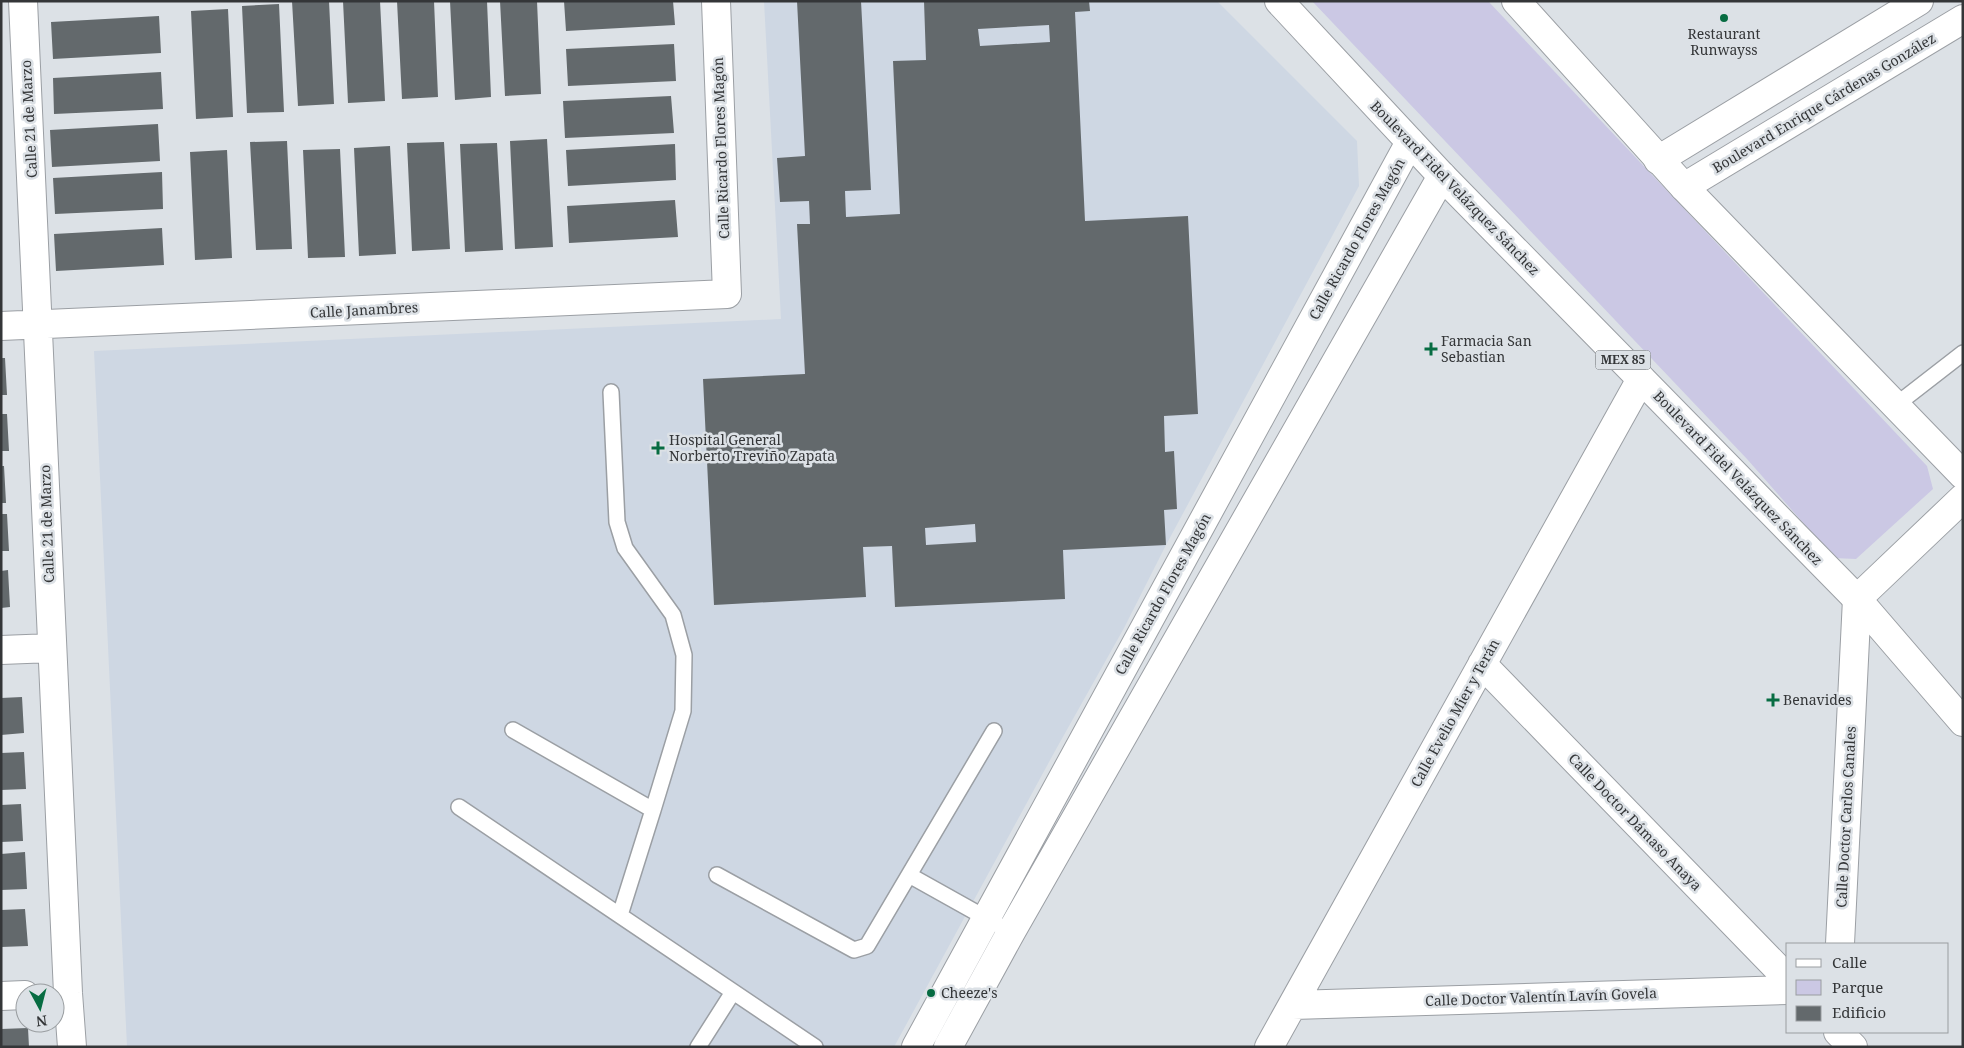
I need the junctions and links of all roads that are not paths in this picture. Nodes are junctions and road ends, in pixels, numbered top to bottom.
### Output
1 (23, 1) edge
2 (716, 1) edge
3 (1279, 1) edge
4 (1516, 1) edge
5 (1919, 1) edge
6 (1963, 18) edge
7 (1410, 142) junction
8 (1658, 160) junction
9 (1442, 176) junction
10 (1684, 187) junction
11 (727, 294) joint
12 (38, 324) junction
13 (1, 326) edge
14 (1963, 353) edge
15 (1641, 379) junction
16 (611, 392) dead end
17 (1896, 406) junction
18 (1963, 475) edge
19 (1963, 498) edge
20 (1198, 530) junction
21 (1230, 549) junction
22 (1857, 599) junction
23 (52, 648) junction
24 (1, 650) edge
25 (1482, 664) junction
26 (1963, 722) edge
27 (513, 730) dead end
28 (994, 731) dead end
29 (459, 807) dead end
30 (653, 810) junction
31 (717, 875) dead end
32 (909, 875) junction
33 (620, 915) junction
34 (987, 917) junction
35 (1011, 932) junction
36 (1840, 943) edge
37 (1786, 978) edge
38 (61, 983) edge
39 (1786, 990) edge
40 (733, 992) junction
41 (15, 995) edge
42 (1, 996) edge
43 (1293, 1005) junction
44 (65, 1013) edge
45 (1837, 1033) edge
46 (1838, 1033) edge
47 (808, 1045) edge
48 (72, 1047) edge
49 (698, 1047) edge
50 (916, 1047) edge
51 (948, 1047) edge
52 (1269, 1047) edge
53 (1836, 1047) edge
54 (1853, 1047) edge

1 - 12 street, Calle 21 de Marzo
2 - 11 street, Calle Ricardo Flores Magón
3 - 7 street, Boulevard Fidel Velázquez Sánchez / MEX 85
4 - 8 street
5 - 8 street
6 - 10 street, Boulevard Enrique Cárdenas González
7 - 9 street, Boulevard Fidel Velázquez Sánchez / MEX 85
7 - 20 street, Calle Ricardo Flores Magón
8 - 10 street
9 - 15 street, Boulevard Fidel Velázquez Sánchez / MEX 85
9 - 21 street
10 - 17 street
11 - 12 street, Calle Janambres
12 - 13 street, Calle Janambres
12 - 23 street, Calle 21 de Marzo
14 - 17 lane
15 - 22 street, Boulevard Fidel Velázquez Sánchez / MEX 85
15 - 25 street, Calle Evelio Mier y Terán
16 - 30 lane
17 - 18 street
19 - 22 street
20 - 21 street
20 - 34 street, Calle Ricardo Flores Magón
21 - 35 street
22 - 26 street, Boulevard Fidel Velázquez Sánchez / MEX 85
22 - 36 street, Calle Doctor Carlos Canales
23 - 24 street
23 - 38 street, Calle 21 de Marzo
25 - 37 street, Calle Doctor Dámaso Anaya
25 - 43 street, Calle Evelio Mier y Terán
27 - 30 lane
28 - 32 lane
29 - 33 lane
30 - 33 lane
31 - 32 lane
32 - 34 lane
33 - 40 lane
34 - 35 lane
34 - 50 street, Calle Ricardo Flores Magón
35 - 51 street
39 - 43 street, Calle Doctor Valentín Lavín Govela
40 - 47 lane
40 - 49 lane
41 - 42 street
43 - 52 street, Calle Evelio Mier y Terán
44 - 48 street, Calle 21 de Marzo
45 - 53 street
46 - 54 street

